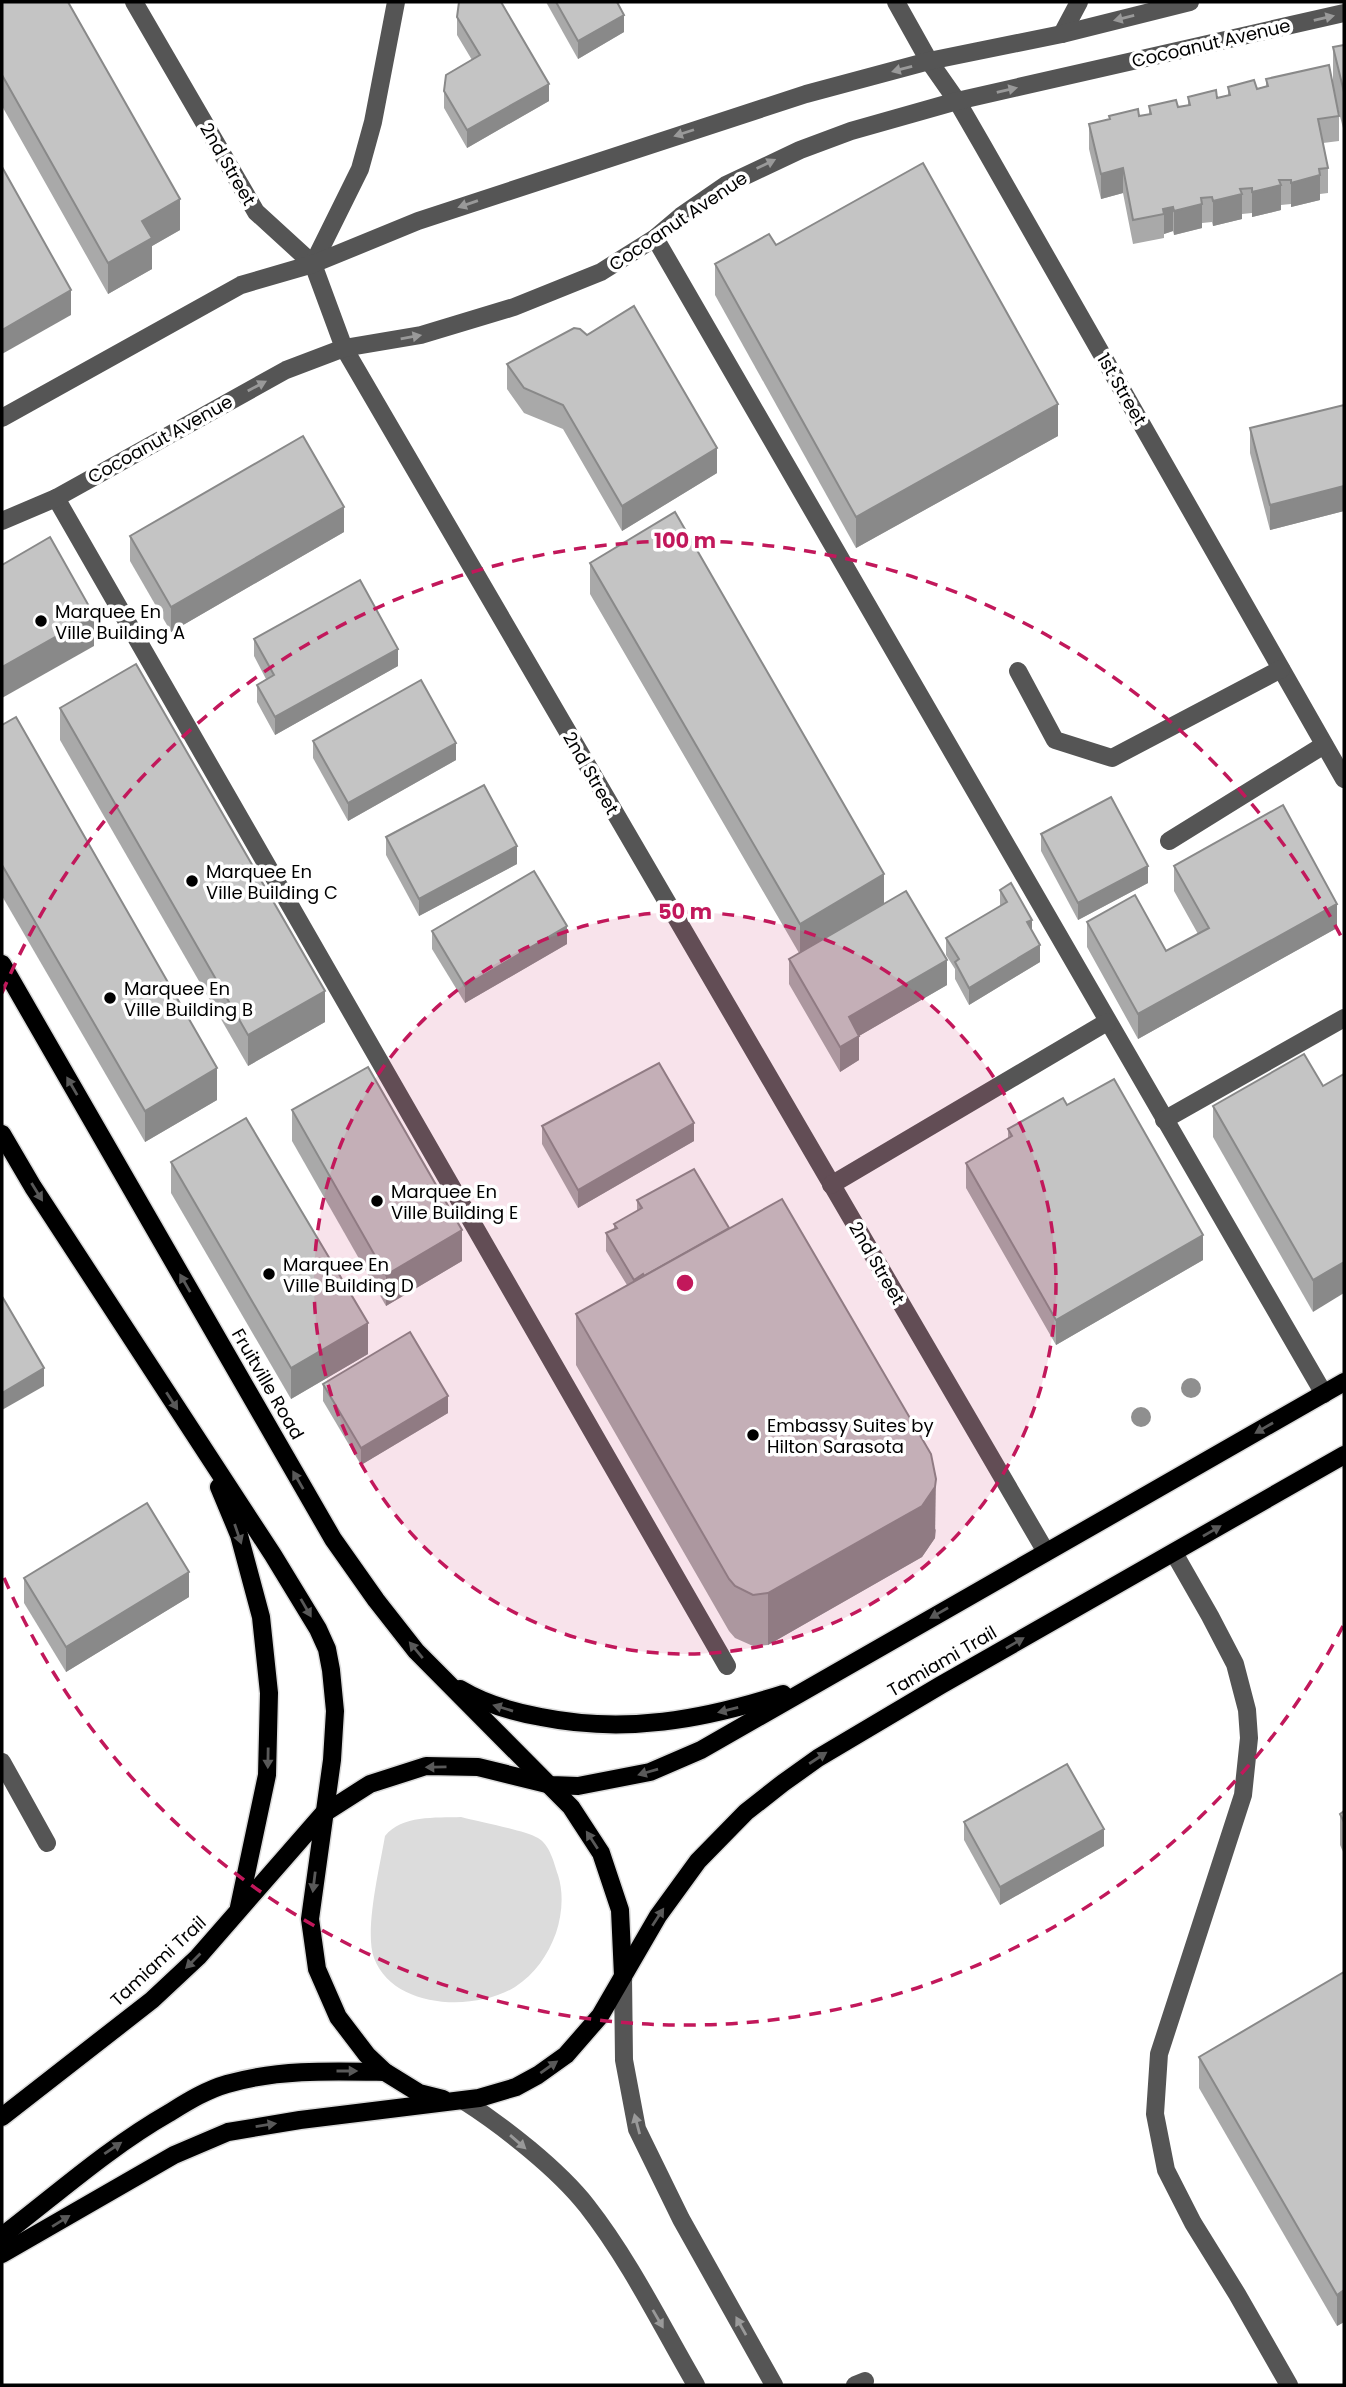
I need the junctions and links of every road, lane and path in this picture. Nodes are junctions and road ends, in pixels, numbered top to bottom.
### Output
1 (134, 2) edge
2 (396, 2) edge
3 (896, 2) edge
4 (1079, 2) edge
5 (1190, 2) edge
6 (1344, 13) edge
7 (1062, 34) junction
8 (929, 61) junction
9 (957, 101) junction
10 (655, 238) junction
11 (313, 264) junction
12 (344, 348) junction
13 (3, 413) edge
14 (56, 498) junction
15 (2, 521) edge
16 (1281, 669) junction
17 (1018, 671) dead end
18 (1324, 744) junction
19 (1344, 779) edge
20 (1169, 841) dead end
21 (2, 964) edge
22 (1344, 1018) edge
23 (1107, 1022) junction
24 (1164, 1120) junction
25 (2, 1134) edge
26 (831, 1185) junction
27 (1344, 1382) edge
28 (1324, 1394) junction
29 (203, 1448) junction
30 (1344, 1455) edge
31 (1046, 1552) junction
32 (1174, 1553) junction
33 (727, 1666) dead end
34 (439, 1677) junction
35 (817, 1684) junction
36 (2, 1762) edge
37 (551, 1785) junction
38 (323, 1814) junction
39 (47, 1843) dead end
40 (239, 1911) junction
41 (624, 1976) junction
42 (386, 2071) junction
43 (464, 2101) junction
44 (2, 2117) edge
45 (2, 2236) edge
46 (2, 2254) edge
47 (696, 2385) edge
48 (774, 2385) edge
49 (1289, 2385) edge

1 - 11 street, 2nd Street
2 - 11 street
3 - 8 street, 1st Street
4 - 7 street
5 -> 7 street
9 -> 6 street, Cocoanut Avenue
7 - 8 street
8 - 9 street, 1st Street
8 -> 11 street
10 -> 9 street, Cocoanut Avenue
9 - 16 street, 1st Street
12 -> 10 street, Cocoanut Avenue
10 - 23 street
11 - 12 street, 2nd Street
11 - 13 street
14 -> 12 street, Cocoanut Avenue
12 - 26 street, 2nd Street
14 - 15 street, Cocoanut Avenue
14 - 33 street
16 - 17 street
16 - 18 street, 1st Street
18 - 19 street, 1st Street
18 - 20 street
34 -> 21 main road, Fruitville Road
22 - 24 street
23 - 24 street
23 - 26 street
24 - 28 street
25 -> 29 main road
26 - 31 street, 2nd Street
27 - 28 main road
28 -> 31 main road
29 -> 38 main road
29 -> 40 main road
32 -> 30 main road, Tamiami Trail
31 -> 35 main road
41 -> 32 main road, Tamiami Trail
32 - 49 street
35 -> 34 main road
34 - 37 main road, Fruitville Road
35 -> 37 main road
36 - 39 street
37 -> 38 main road
41 -> 37 main road, Fruitville Road
38 - 40 main road, Tamiami Trail
38 -> 42 main road
40 -> 44 main road, Tamiami Trail
43 -> 41 main road, Tamiami Trail
48 -> 41 street
42 - 43 main road
45 -> 42 main road
46 -> 43 main road, Tamiami Trail
43 -> 47 street

